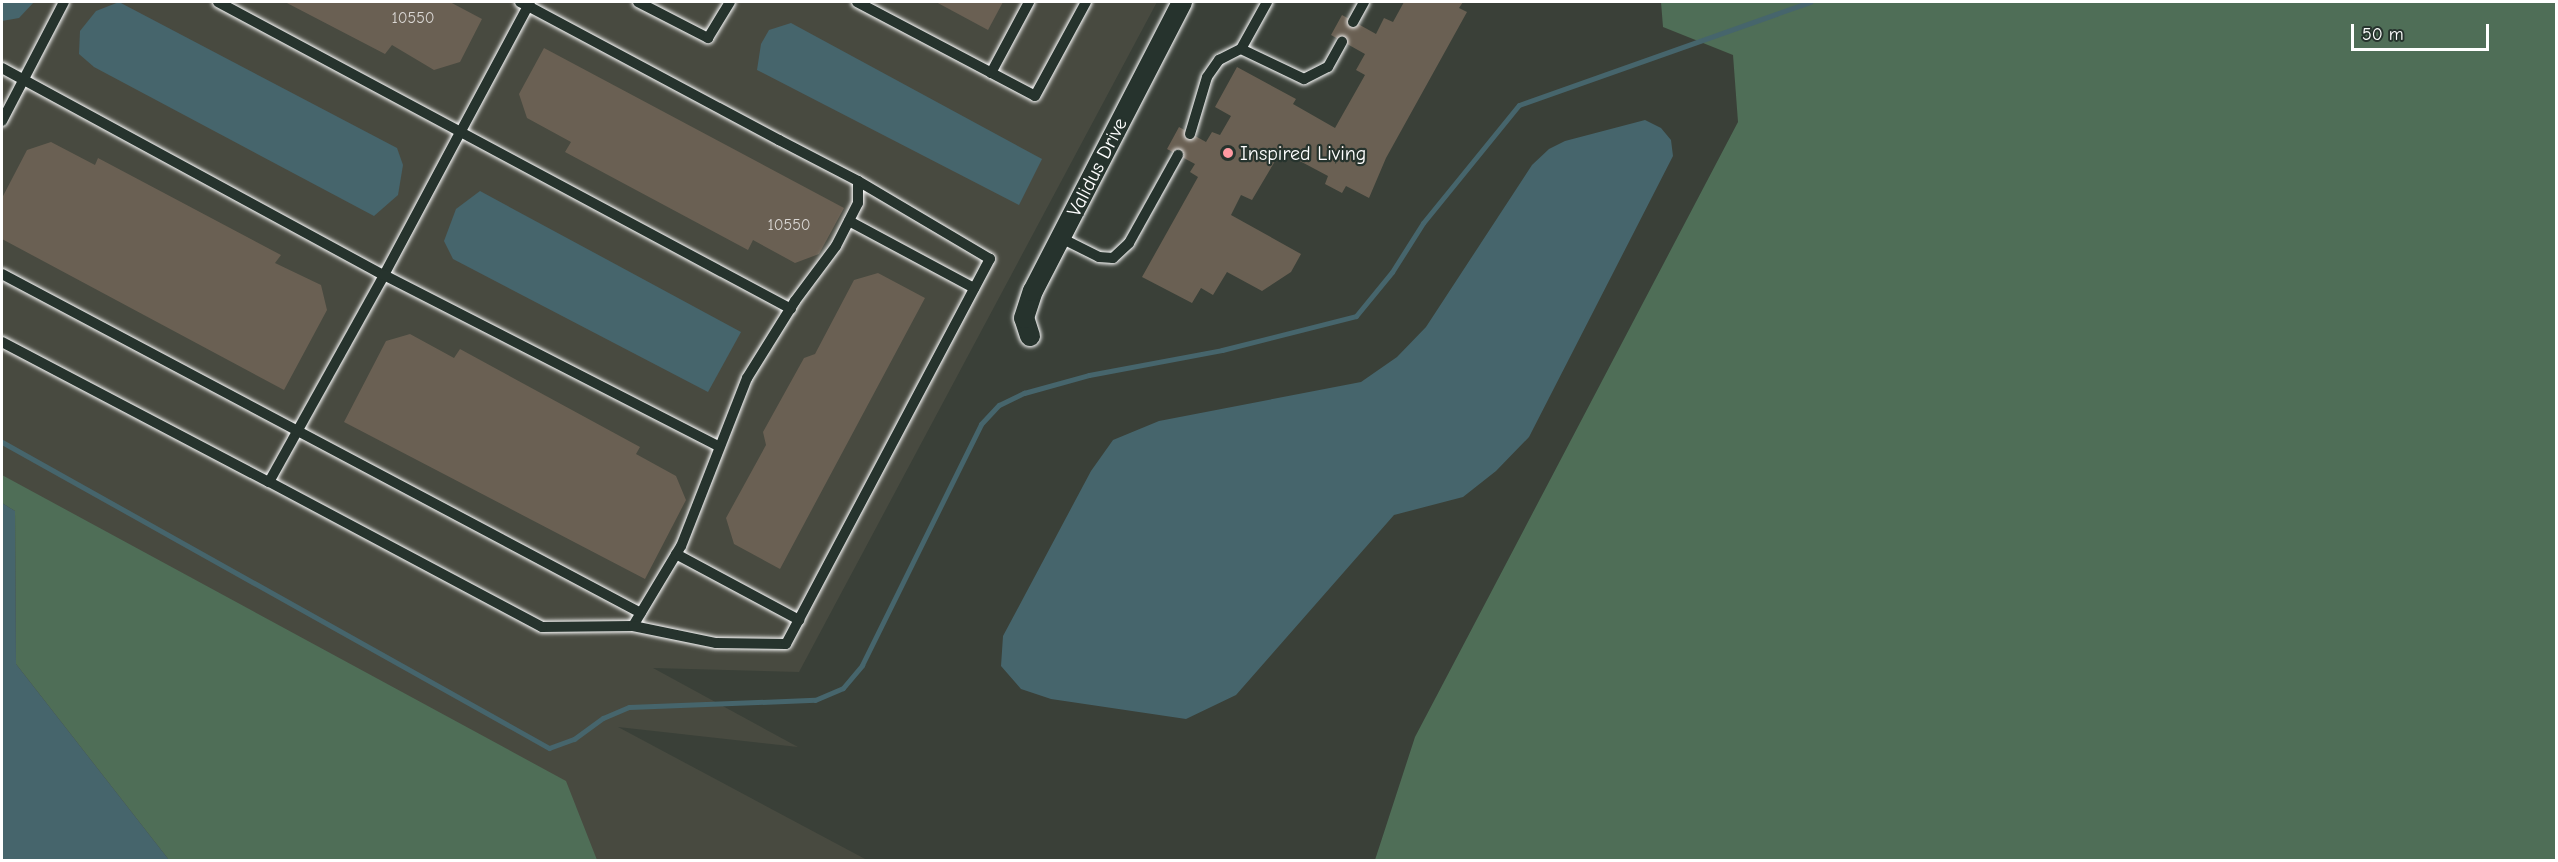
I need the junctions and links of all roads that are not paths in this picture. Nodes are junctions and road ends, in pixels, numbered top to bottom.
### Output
1 (64, 2) edge
2 (218, 2) edge
3 (638, 2) edge
4 (729, 2) edge
5 (856, 2) edge
6 (1029, 2) edge
7 (1086, 2) edge
8 (1182, 2) edge
9 (1268, 2) edge
10 (1364, 2) edge
11 (526, 3) edge
12 (1353, 22) dead end
13 (1342, 42) dead end
14 (1241, 49) junction
15 (2, 68) edge
16 (991, 73) junction
17 (24, 79) junction
18 (2, 121) edge
19 (461, 131) junction
20 (1190, 134) dead end
21 (1178, 155) dead end
22 (858, 181) junction
23 (849, 221) junction
24 (1061, 238) junction
25 (2, 273) edge
26 (384, 275) junction
27 (974, 288) junction
28 (791, 309) junction
29 (1030, 336) dead end
30 (2, 342) edge
31 (297, 432) junction
32 (718, 446) junction
33 (269, 482) junction
34 (676, 554) junction
35 (641, 613) junction
36 (799, 620) junction
37 (633, 626) junction

1 - 17 lane
2 - 19 lane
3 - 4 lane
5 - 16 lane
6 - 16 lane
7 - 16 lane
8 - 24 street, Validus Drive
9 - 14 lane
10 - 12 lane
11 - 19 lane
11 - 22 lane
13 - 14 lane
14 - 20 lane
15 - 17 lane
17 - 18 lane
17 - 26 lane
19 - 26 lane
19 - 28 lane
21 - 24 lane
22 - 23 lane
22 - 27 lane
23 - 27 lane
23 - 28 lane
24 - 29 street, Validus Drive
25 - 31 lane
26 - 31 lane
26 - 32 lane
27 - 36 lane
28 - 32 lane
30 - 33 lane
31 - 33 lane
31 - 35 lane
32 - 34 lane
33 - 37 lane
34 - 35 lane
34 - 36 lane
35 - 37 lane
36 - 37 lane

